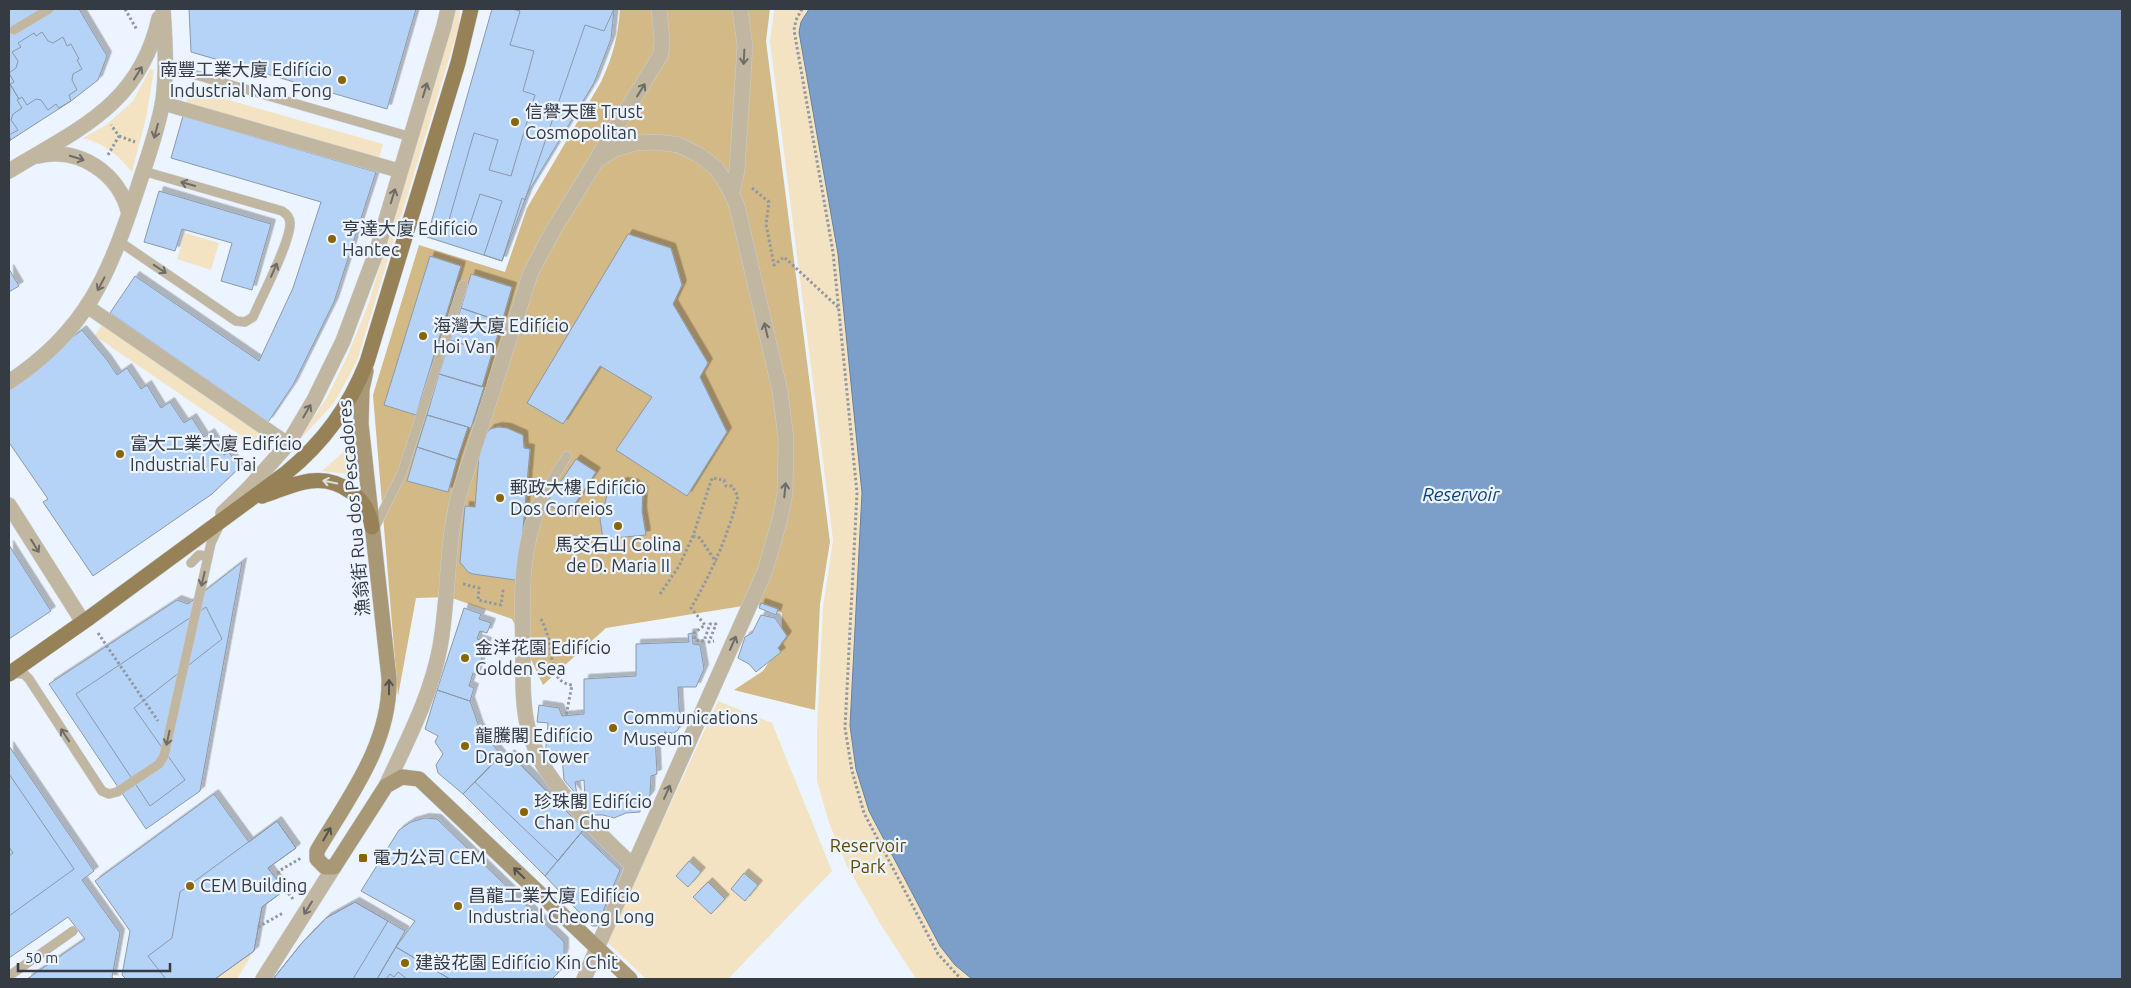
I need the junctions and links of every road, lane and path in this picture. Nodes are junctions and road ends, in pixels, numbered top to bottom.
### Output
1 (49, 9) edge
2 (162, 9) edge
3 (448, 9) edge
4 (471, 9) edge
5 (658, 9) edge
6 (740, 9) edge
7 (802, 9) edge
8 (14, 30) dead end
9 (165, 66) junction
10 (162, 102) junction
11 (103, 113) junction
12 (411, 137) junction
13 (30, 158) junction
14 (596, 161) junction
15 (100, 168) junction
16 (9, 171) edge
17 (144, 171) junction
18 (400, 171) junction
19 (750, 184) dead end
20 (732, 192) junction
21 (129, 214) junction
22 (120, 242) junction
23 (462, 286) dead end
24 (88, 307) junction
25 (839, 308) junction
26 (367, 362) junction
27 (9, 382) edge
28 (288, 444) junction
29 (567, 456) dead end
30 (249, 501) junction
31 (541, 502) joint
32 (11, 515) edge
33 (225, 518) junction
34 (373, 529) junction
35 (693, 536) junction
36 (182, 551) junction
37 (207, 558) junction
38 (191, 563) dead end
39 (716, 563) junction
40 (446, 592) junction
41 (522, 594) junction
42 (660, 594) dead end
43 (538, 615) dead end
44 (86, 620) junction
45 (718, 635) dead end
46 (9, 673) edge
47 (566, 716) dead end
48 (168, 736) junction
49 (386, 786) junction
50 (319, 847) junction
51 (634, 866) junction
52 (334, 867) junction
53 (305, 913) junction
54 (73, 931) dead end
55 (598, 948) junction
56 (9, 976) edge
57 (263, 979) edge
58 (584, 979) edge
59 (630, 979) edge
60 (961, 979) edge

1 - 8 lane
2 - 9 street
11 -> 2 street
12 -> 3 street, 漁翁街 Rua dos Pescadores
4 - 26 main road, 漁翁街 Rua dos Pescadores
14 -> 5 street
6 -> 20 street
7 - 25 path
9 - 10 street
9 - 12 lane
10 -> 17 street
10 - 18 street
11 - 13 street
11 - 15 path
12 - 18 street, 漁翁街 Rua dos Pescadores
13 -> 15 street
13 - 16 street
14 - 20 street
14 - 40 street
15 - 21 street
17 - 21 street
22 -> 17 lane
28 -> 18 street, 漁翁街 Rua dos Pescadores
19 - 25 path
51 -> 20 street
21 - 22 street
22 -> 24 street
23 - 34 lane
24 - 27 street
24 - 28 street
25 - 60 path
26 - 30 main road
26 - 34 main road, 漁翁街 Rua dos Pescadores
28 - 36 street, 漁翁街 Rua dos Pescadores
29 - 31 lane
30 - 33 main road
34 -> 30 main road
31 - 41 street
32 -> 44 street
33 - 36 main road
33 - 37 lane
50 -> 34 main road, 漁翁街 Rua dos Pescadores
35 - 39 path
35 - 39 path
35 - 42 path
36 - 44 main road
37 - 38 lane
37 -> 48 lane
39 - 45 path
40 - 41 path
40 - 49 street
41 - 51 street
43 - 47 path
44 - 46 main road
44 - 48 path
48 -> 46 lane
49 - 52 main road
55 -> 49 main road
50 - 52 main road
50 - 53 path
51 - 55 street
52 -> 53 street
53 - 57 street
54 - 56 lane
55 - 58 street
55 - 59 main road

